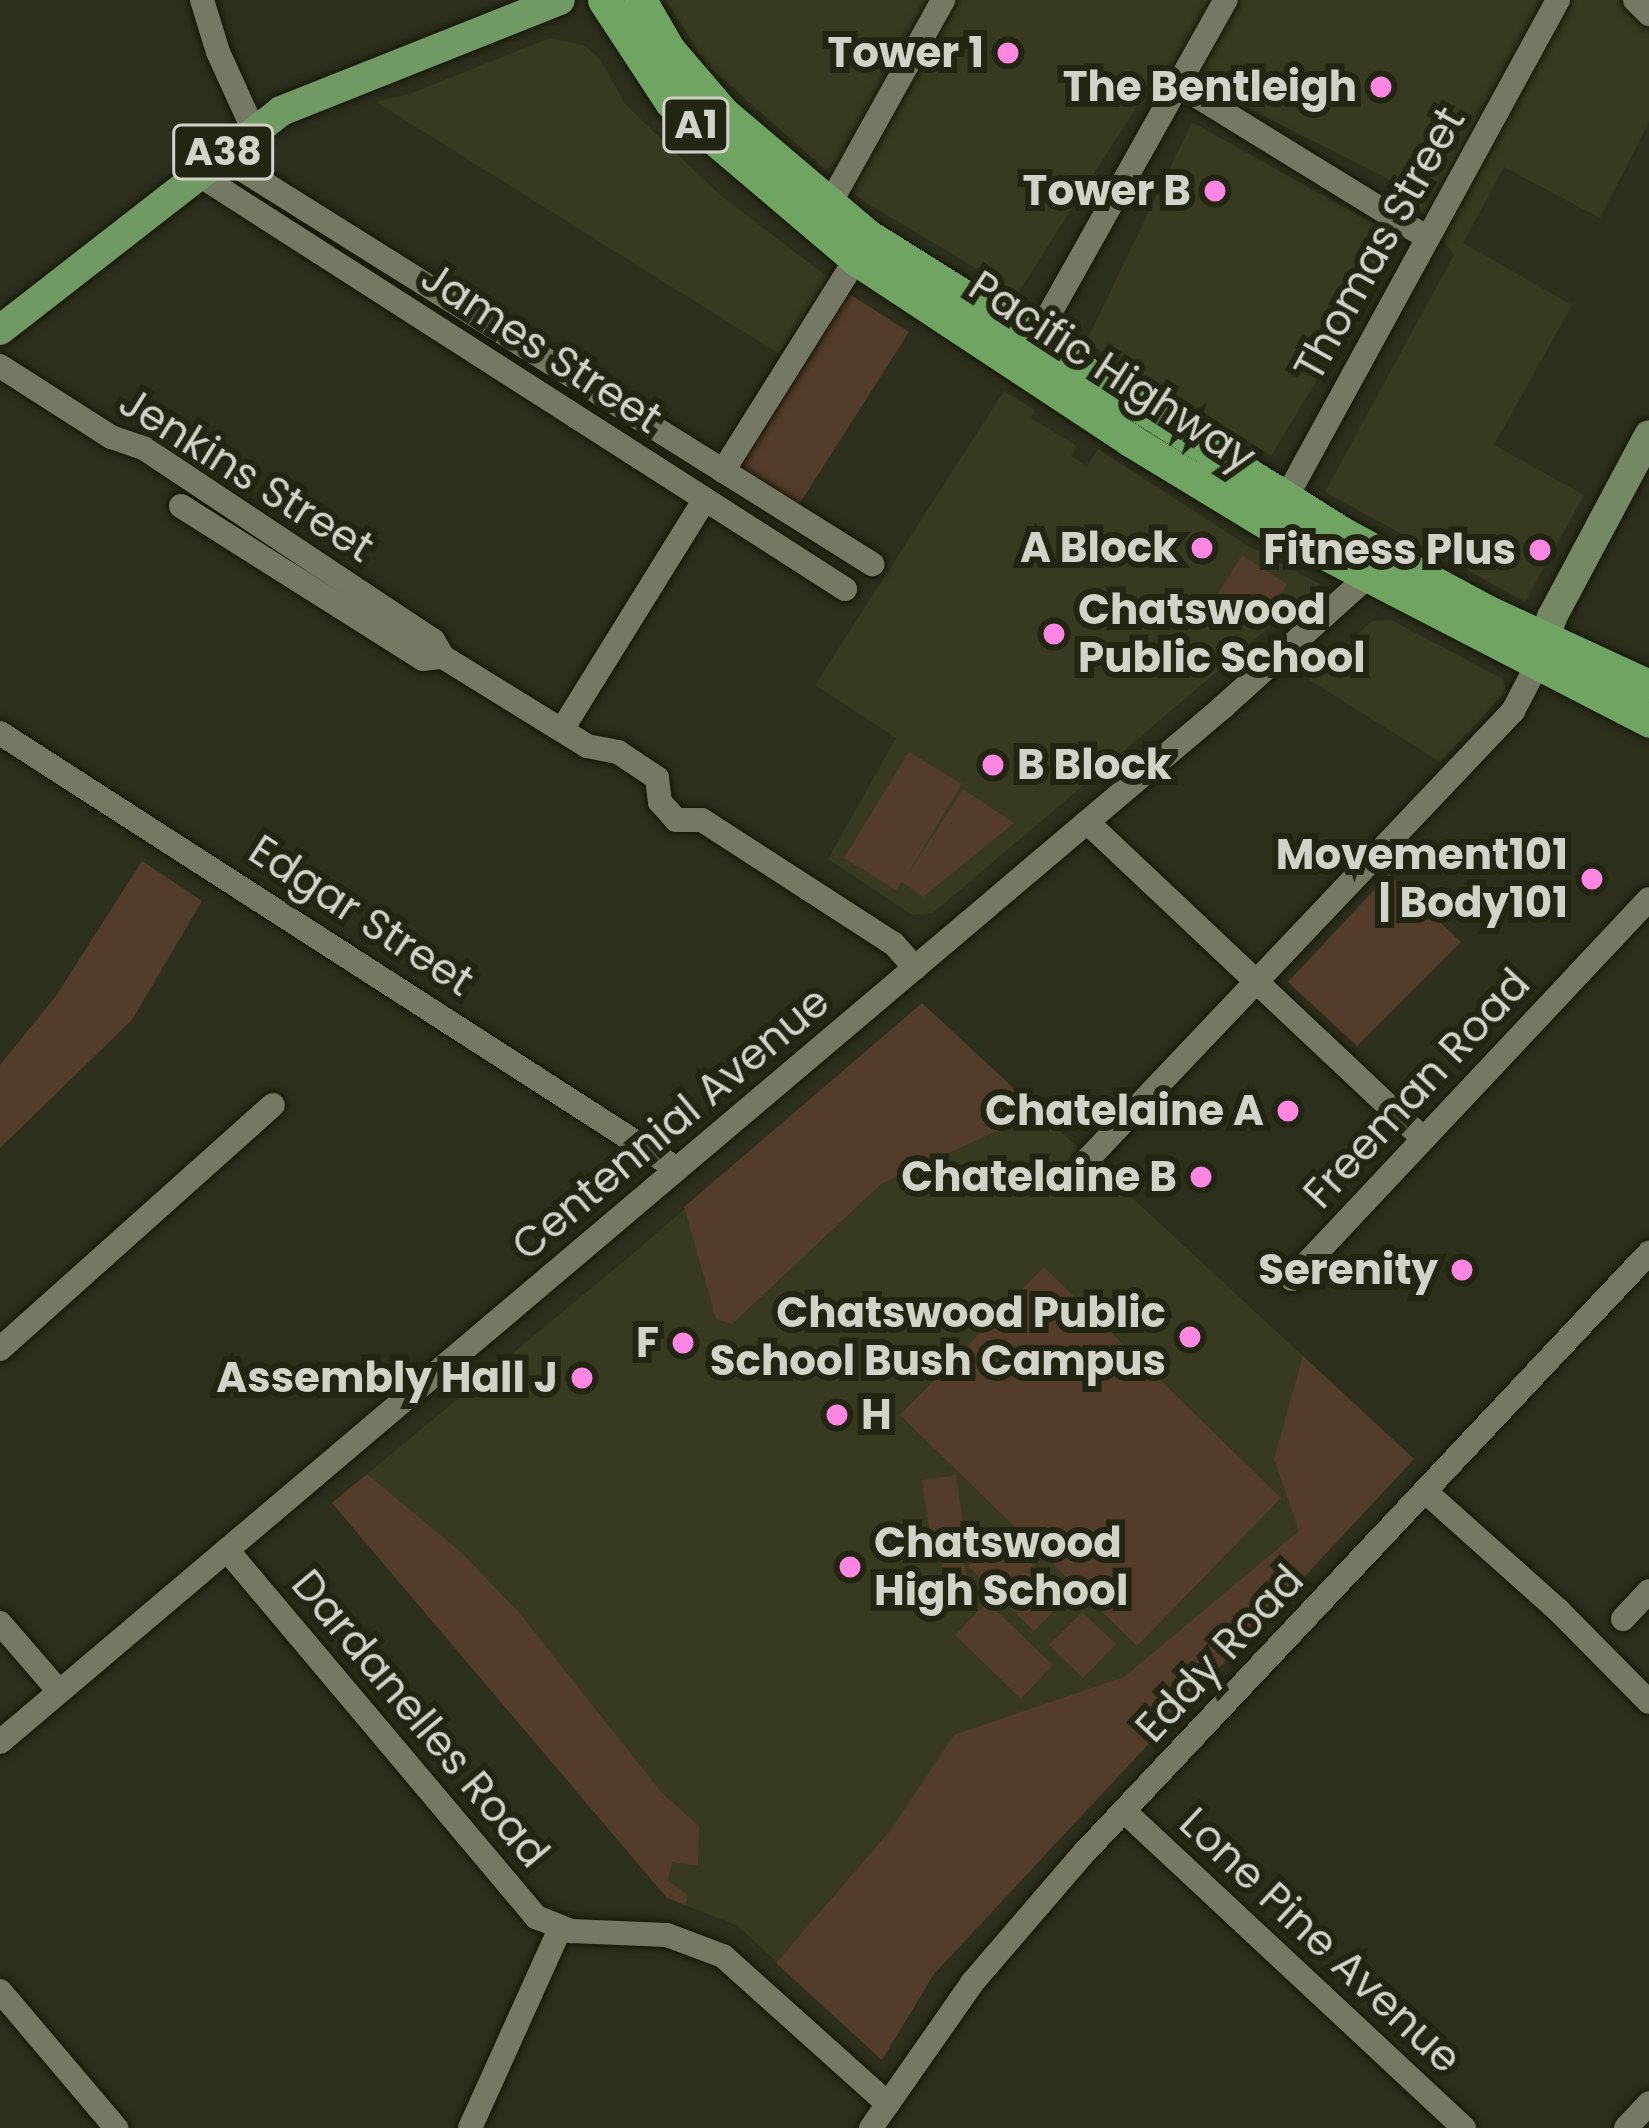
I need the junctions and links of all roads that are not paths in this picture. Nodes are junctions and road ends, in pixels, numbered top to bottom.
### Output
1 (202, 0) edge
2 (560, 0) edge
3 (604, 0) edge
4 (640, 0) edge
5 (943, 0) edge
6 (1226, 0) edge
7 (1558, 0) edge
8 (1635, 0) edge
9 (1649, 14) edge
10 (1179, 85) junction
11 (253, 129) junction
12 (207, 164) junction
13 (822, 218) junction
14 (1428, 238) junction
15 (856, 259) junction
16 (0, 330) edge
17 (1026, 356) junction
18 (0, 366) edge
19 (1649, 435) edge
20 (723, 471) junction
21 (705, 500) junction
22 (182, 506) dead end
23 (1278, 513) junction
24 (872, 563) dead end
25 (1376, 569) junction
26 (844, 589) dead end
27 (1541, 651) junction
28 (442, 657) junction
29 (1649, 686) edge
30 (1649, 721) edge
31 (563, 728) junction
32 (0, 733) edge
33 (1087, 822) junction
34 (1649, 899) edge
35 (915, 968) junction
36 (1256, 981) junction
37 (273, 1105) dead end
38 (1424, 1139) junction
39 (1088, 1159) dead end
40 (677, 1169) junction
41 (1649, 1252) edge
42 (1292, 1280) dead end
43 (0, 1349) edge
44 (1426, 1493) junction
45 (227, 1550) junction
46 (1649, 1591) edge
47 (1623, 1619) dead end
48 (0, 1623) edge
49 (58, 1691) junction
50 (1649, 1702) edge
51 (0, 1742) edge
52 (1124, 1811) junction
53 (560, 1929) junction
54 (0, 1990) edge
55 (886, 2102) junction
56 (1649, 2103) edge
57 (116, 2128) edge
58 (470, 2128) edge
59 (871, 2128) edge
60 (1464, 2128) edge
61 (1626, 2128) edge

1 - 11 street
2 - 11 main road, A38
3 - 13 highway, Pacific Highway / A1
4 - 13 highway, Pacific Highway / A1
5 - 13 street
6 - 10 street
7 - 14 street, Thomas Street
8 - 9 street
10 - 14 street
10 - 17 street
11 - 12 main road, A38
12 - 16 main road, A38
12 - 20 street, James Street
12 - 21 street, James Street
13 - 15 highway, Pacific Highway / A1
13 - 17 highway, Pacific Highway / A1
14 - 23 street, Thomas Street
15 - 17 highway, Pacific Highway / A1
15 - 20 street
17 - 23 highway, Pacific Highway / A1
18 - 28 street, Jenkins Street
19 - 27 main road
20 - 24 street, James Street
21 - 26 street, James Street
21 - 31 street
22 - 28 street, Jenkins Street
23 - 25 highway, Pacific Highway / A1
25 - 27 highway, Pacific Highway / A1
25 - 33 street, Centennial Avenue
27 - 29 highway, Pacific Highway / A1
27 - 30 highway, Pacific Highway / A1
27 - 36 street
28 - 31 street, Jenkins Street
31 - 35 street, Jenkins Street
32 - 40 street, Edgar Street
33 - 35 street, Centennial Avenue
33 - 36 street
34 - 38 street, Freeman Road
35 - 40 street, Centennial Avenue
36 - 38 street
36 - 39 street
37 - 43 street
38 - 42 street, Freeman Road
40 - 45 street, Centennial Avenue
41 - 44 street, Eddy Road
44 - 50 street
44 - 52 street, Eddy Road
45 - 49 street, Centennial Avenue
45 - 53 street, Dardanelles Road
46 - 47 street
48 - 49 street
49 - 51 street, Centennial Avenue
52 - 55 street, Eddy Road
52 - 60 street, Lone Pine Avenue
53 - 55 street
53 - 58 street
54 - 57 street
55 - 59 street, Eddy Road
56 - 61 street

